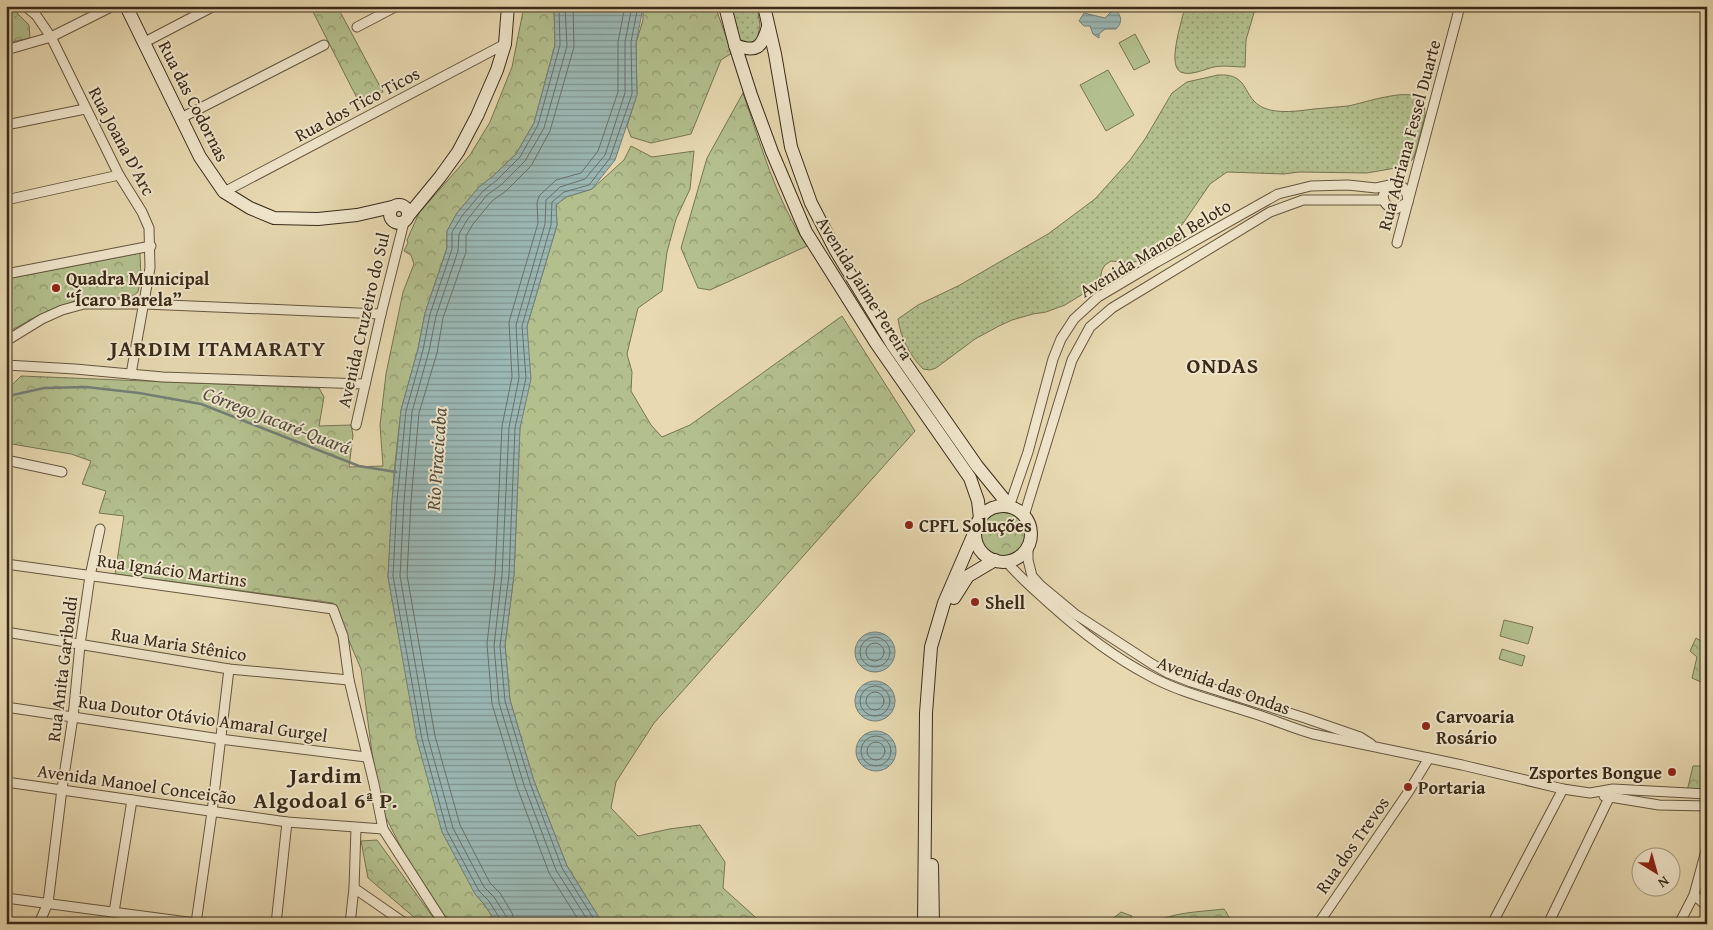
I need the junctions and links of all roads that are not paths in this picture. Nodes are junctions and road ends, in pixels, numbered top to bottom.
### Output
1 (25, 6) edge
2 (113, 6) edge
3 (126, 6) edge
4 (214, 6) edge
5 (397, 6) edge
6 (508, 6) edge
7 (725, 6) edge
8 (764, 6) edge
9 (1460, 6) edge
10 (769, 26) junction
11 (357, 27) dead end
12 (51, 38) junction
13 (145, 42) junction
14 (505, 44) junction
15 (735, 44) junction
16 (324, 45) dead end
17 (6, 50) edge
18 (85, 109) junction
19 (181, 118) junction
20 (6, 125) edge
21 (118, 175) junction
22 (1390, 185) junction
23 (432, 187) junction
24 (224, 192) junction
25 (6, 200) edge
26 (1383, 200) junction
27 (1408, 202) junction
28 (396, 206) junction
29 (357, 215) junction
30 (402, 220) junction
31 (1397, 243) dead end
32 (151, 246) junction
33 (6, 274) edge
34 (145, 304) junction
35 (381, 314) junction
36 (6, 341) edge
37 (6, 365) edge
38 (131, 374) junction
39 (365, 384) junction
40 (356, 425) dead end
41 (6, 460) edge
42 (62, 472) dead end
43 (1008, 506) junction
44 (1024, 516) junction
45 (978, 523) junction
46 (100, 529) dead end
47 (1028, 546) junction
48 (1000, 561) junction
49 (6, 564) edge
50 (90, 576) junction
51 (6, 632) edge
52 (80, 645) junction
53 (1108, 650) junction
54 (1160, 668) junction
55 (229, 669) junction
56 (348, 680) junction
57 (6, 707) edge
58 (73, 717) junction
59 (1263, 717) junction
60 (1305, 718) junction
61 (1313, 734) junction
62 (1360, 737) junction
63 (220, 739) junction
64 (1378, 748) junction
65 (366, 757) junction
66 (1428, 758) junction
67 (6, 782) edge
68 (62, 789) junction
69 (1563, 789) junction
70 (1638, 792) junction
71 (1652, 792) junction
72 (1597, 793) junction
73 (1707, 794) edge
74 (1609, 798) junction
75 (132, 800) junction
76 (1636, 802) junction
77 (1650, 804) junction
78 (1707, 806) edge
79 (212, 812) junction
80 (287, 822) junction
81 (356, 828) junction
82 (383, 829) junction
83 (1707, 847) edge
84 (354, 888) junction
85 (1694, 895) junction
86 (6, 898) edge
87 (48, 903) junction
88 (1707, 906) edge
89 (114, 912) junction
90 (198, 923) edge
91 (36, 924) edge
92 (276, 924) edge
93 (350, 924) edge
94 (406, 924) edge
95 (444, 924) edge
96 (924, 924) edge
97 (933, 924) edge
98 (1318, 924) edge
99 (1492, 924) edge
100 (1548, 924) edge
101 (1679, 924) edge

1 - 12 street, Rua Joana D'Arc
2 - 12 street
3 - 13 main road, Rua das Codornas
4 - 13 street
5 - 11 street
6 - 14 main road, Avenida Cruzeiro do Sul
7 - 15 main road, Avenida Jaime Pereira
8 - 10 main road, Avenida Jaime Pereira
9 - 27 street, Rua Adriana Fessel Duarte
10 - 15 main road
10 - 43 main road, Avenida Jaime Pereira
12 - 17 street
12 - 18 street, Rua Joana D'Arc
13 - 19 main road, Rua das Codornas
14 - 23 main road, Avenida Cruzeiro do Sul
14 - 24 street, Rua dos Tico Ticos
15 - 45 main road, Avenida Jaime Pereira
16 - 19 street
18 - 20 street
18 - 21 street, Rua Joana D'Arc
19 - 24 main road, Rua das Codornas
21 - 25 street
21 - 32 street, Rua Joana D'Arc
22 - 26 street
22 - 27 street
22 - 43 street, Avenida Manoel Beloto
23 - 28 main road, Avenida Cruzeiro do Sul
23 - 30 main road, Avenida Cruzeiro do Sul
24 - 29 main road, Rua das Codornas
26 - 27 street
26 - 44 street, Avenida Manoel Beloto
27 - 31 street, Rua Adriana Fessel Duarte
28 - 29 main road, Rua das Codornas
28 - 30 main road
29 - 30 main road, Rua das Codornas
30 - 35 street, Avenida Cruzeiro do Sul
32 - 33 street
32 - 34 street, Rua Joana D'Arc
34 - 35 street
34 - 36 street
34 - 38 street, Rua Joana D'Arc
35 - 39 street, Avenida Cruzeiro do Sul
37 - 38 street
38 - 39 street
39 - 40 street, Avenida Cruzeiro do Sul
41 - 42 street
43 - 44 main road
43 - 45 main road
44 - 47 main road
45 - 48 main road
45 - 96 main road
46 - 50 street, Rua Anita Garibaldi
47 - 48 main road
47 - 54 street, Avenida das Ondas
48 - 53 street, Avenida das Ondas
48 - 97 main road
49 - 50 street, Rua Ignácio Martins
50 - 52 street, Rua Anita Garibaldi
50 - 56 street, Rua Ignácio Martins
51 - 52 street, Rua Maria Stênico
52 - 55 street, Rua Maria Stênico
52 - 58 street, Rua Anita Garibaldi
53 - 54 street
53 - 59 street, Avenida das Ondas
54 - 60 street, Avenida das Ondas
55 - 56 street, Rua Maria Stênico
55 - 63 street
56 - 65 street
57 - 58 street, Rua Doutor Otávio Amaral Gurgel
58 - 63 street, Rua Doutor Otávio Amaral Gurgel
58 - 68 street, Rua Anita Garibaldi
59 - 60 street
59 - 61 street, Avenida das Ondas
60 - 62 street, Avenida das Ondas
61 - 62 street
61 - 64 street, Avenida das Ondas
62 - 64 street, Avenida das Ondas
63 - 65 street, Rua Doutor Otávio Amaral Gurgel
63 - 79 street
64 - 66 street, Avenida das Ondas
65 - 82 street
66 - 69 street, Avenida das Ondas
66 - 98 street, Rua dos Trevos
67 - 68 street, Avenida Manoel Conceição
68 - 75 street, Avenida Manoel Conceição
68 - 87 street, Rua Anita Garibaldi
69 - 72 street, Avenida das Ondas
69 - 99 street
70 - 71 street, Avenida das Ondas
70 - 72 street, Avenida das Ondas
70 - 76 street
71 - 73 street, Avenida das Ondas
71 - 77 street
72 - 74 street, Avenida das Ondas
74 - 76 street, Avenida das Ondas
74 - 100 street
75 - 79 street, Avenida Manoel Conceição
75 - 89 street
76 - 77 street, Avenida das Ondas
77 - 78 street, Avenida das Ondas
79 - 80 street, Avenida Manoel Conceição
79 - 90 street
80 - 81 street, Avenida Manoel Conceição
80 - 92 street
81 - 82 street, Avenida Manoel Conceição
81 - 84 street
82 - 95 street
83 - 85 street
84 - 93 street
84 - 94 street
85 - 88 street
85 - 101 street
86 - 87 street
87 - 89 street
87 - 91 street
89 - 90 street

